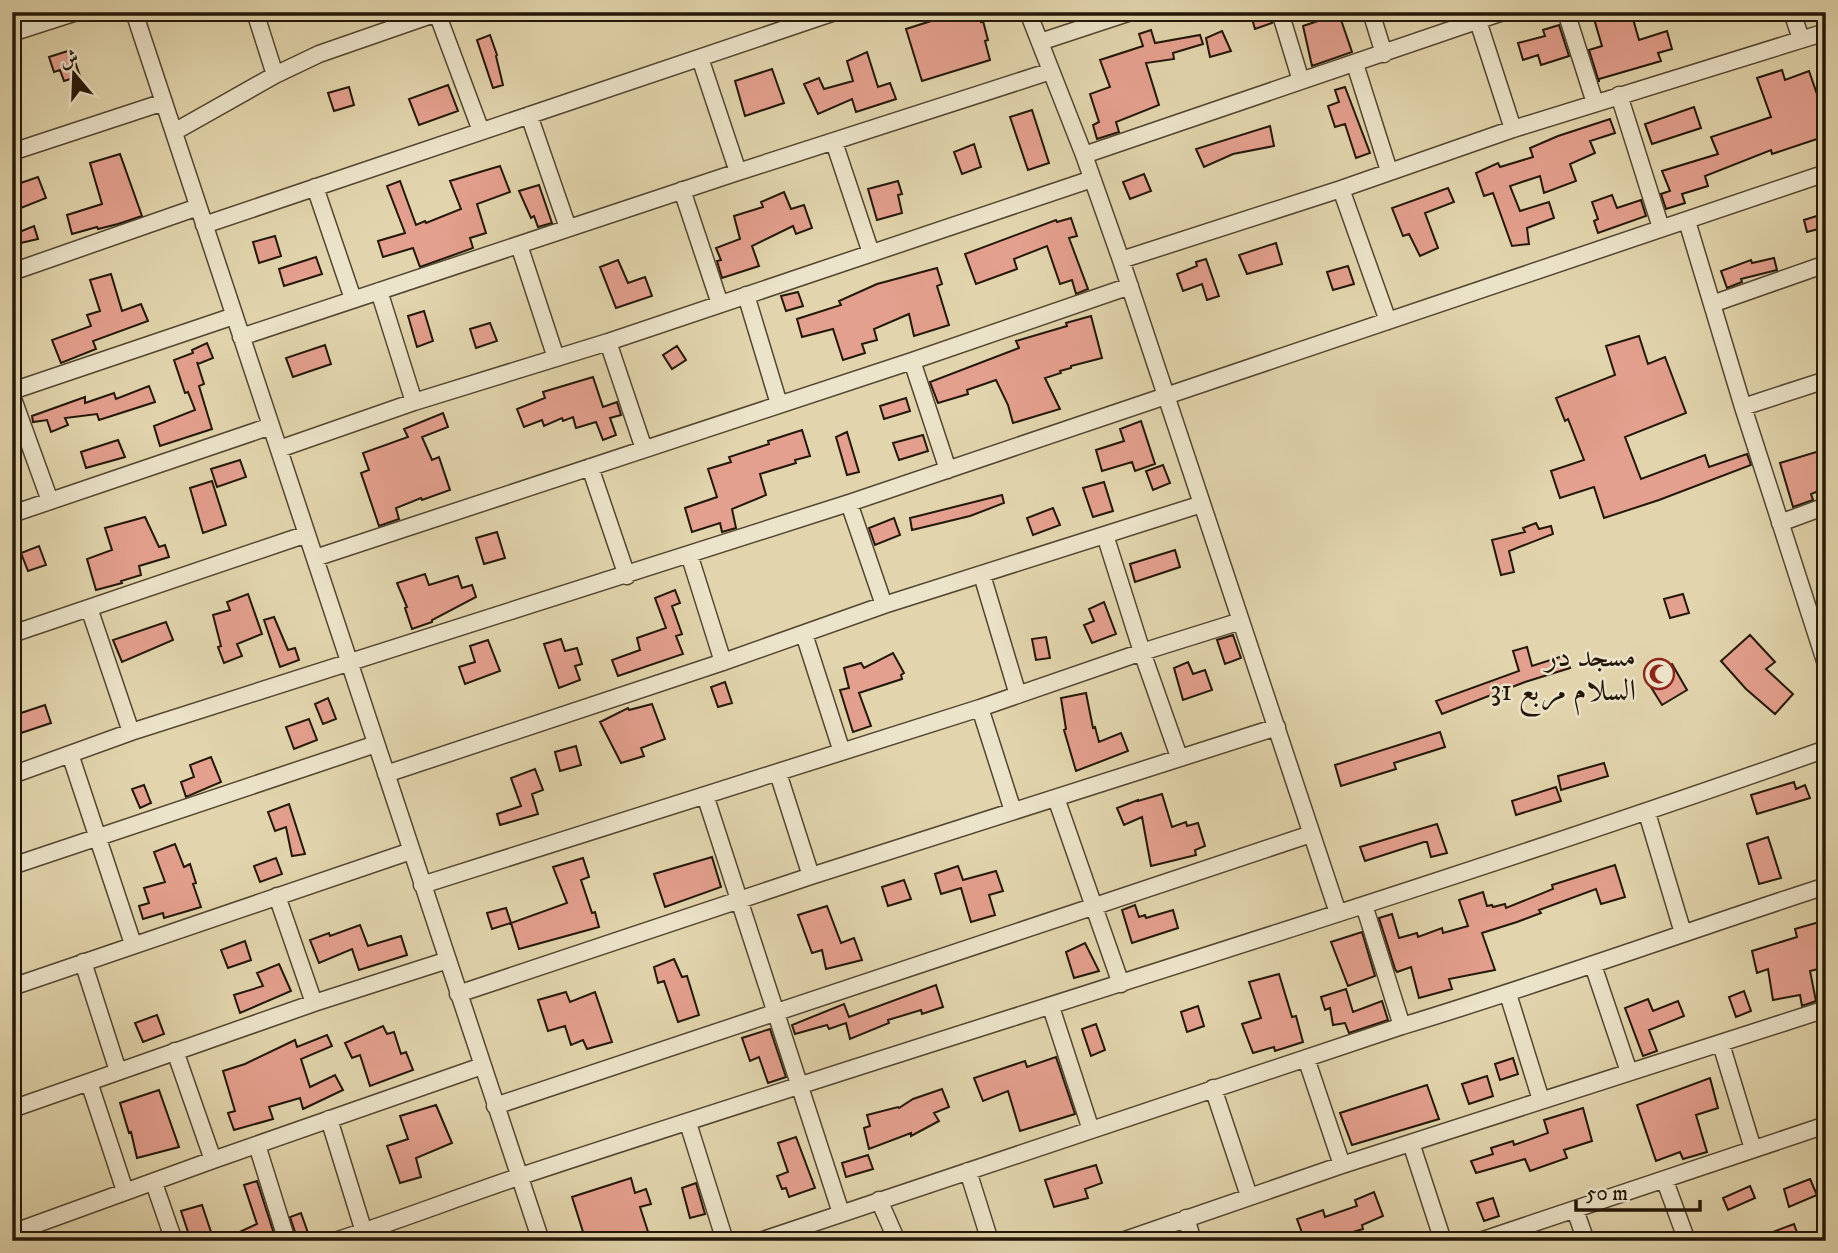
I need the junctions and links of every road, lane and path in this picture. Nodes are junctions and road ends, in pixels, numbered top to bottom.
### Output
1 (76, 12) edge
2 (134, 12) edge
3 (255, 12) edge
4 (835, 12) edge
5 (1028, 12) edge
6 (1131, 12) edge
7 (1280, 12) edge
8 (1371, 12) edge
9 (1503, 12) edge
10 (1566, 12) edge
11 (1792, 12) edge
12 (439, 13) edge
13 (790, 19) edge
14 (1478, 21) junction
15 (12, 33) edge
16 (1824, 37) edge
17 (1801, 40) junction
18 (1040, 42) junction
19 (1384, 54) junction
20 (700, 58) junction
21 (1355, 64) junction
22 (1051, 71) junction
23 (275, 75) junction
24 (1301, 81) junction
25 (1619, 95) junction
26 (164, 102) junction
27 (1595, 103) junction
28 (529, 115) junction
29 (1513, 129) junction
30 (481, 131) junction
31 (174, 132) junction
32 (834, 142) junction
33 (12, 152) edge
34 (1084, 155) junction
35 (1389, 171) junction
36 (738, 172) junction
37 (1826, 173) edge
38 (1092, 179) junction
39 (315, 187) junction
40 (1341, 189) junction
41 (682, 190) junction
42 (198, 207) junction
43 (1687, 220) junction
44 (204, 225) junction
45 (568, 228) junction
46 (1661, 228) junction
47 (519, 245) junction
48 (871, 253) junction
49 (1122, 260) junction
50 (1826, 264) edge
51 (12, 272) edge
52 (1130, 286) junction
53 (379, 291) junction
54 (746, 295) junction
55 (353, 299) junction
56 (720, 304) junction
57 (1712, 304) junction
58 (234, 316) junction
59 (1388, 321) junction
60 (241, 337) junction
61 (608, 342) junction
62 (556, 358) junction
63 (912, 361) junction
64 (1826, 380) edge
65 (12, 394) edge
66 (1166, 395) junction
67 (414, 402) junction
68 (779, 404) junction
69 (1743, 407) junction
70 (271, 426) junction
71 (279, 449) junction
72 (644, 449) junction
73 (590, 467) junction
74 (948, 470) junction
75 (50, 501) junction
76 (849, 503) junction
77 (1202, 504) junction
78 (1826, 506) edge
79 (12, 514) edge
80 (1780, 523) junction
81 (307, 534) junction
82 (1105, 535) junction
83 (689, 554) junction
84 (314, 558) junction
85 (982, 575) junction
86 (627, 576) junction
87 (884, 605) junction
88 (89, 608) junction
89 (1241, 621) junction
90 (1819, 624) edge
91 (12, 634) edge
92 (804, 634) junction
93 (1142, 652) junction
94 (723, 662) junction
95 (349, 663) junction
96 (1826, 664) edge
97 (1018, 695) junction
98 (980, 708) junction
99 (1277, 727) junction
100 (131, 732) junction
101 (376, 744) junction
102 (1826, 749) edge
103 (842, 752) junction
104 (71, 754) junction
105 (1180, 757) junction
106 (778, 773) junction
107 (386, 774) junction
108 (12, 775) edge
109 (705, 796) junction
110 (1056, 798) junction
111 (1013, 811) junction
112 (1647, 813) junction
113 (1311, 834) junction
114 (98, 837) junction
115 (411, 851) junction
116 (12, 866) edge
117 (811, 876) junction
118 (422, 884) junction
119 (1826, 887) edge
120 (277, 896) junction
121 (739, 902) junction
122 (1092, 905) junction
123 (1364, 905) junction
124 (1338, 913) junction
125 (1683, 933) junction
126 (133, 944) junction
127 (448, 960) junction
128 (83, 962) junction
129 (1593, 965) junction
130 (1121, 984) junction
131 (12, 987) edge
132 (458, 994) junction
133 (1508, 994) junction
134 (314, 1003) junction
135 (1051, 1007) junction
136 (1826, 1009) edge
137 (775, 1012) junction
138 (1402, 1026) junction
139 (1721, 1044) junction
140 (175, 1051) junction
141 (1306, 1058) junction
142 (482, 1066) junction
143 (118, 1070) junction
144 (1629, 1072) junction
145 (89, 1082) junction
146 (800, 1087) junction
147 (1213, 1088) junction
148 (1541, 1100) junction
149 (495, 1106) junction
150 (12, 1109) edge
151 (329, 1119) junction
152 (688, 1123) junction
153 (1826, 1125) edge
154 (1091, 1130) junction
155 (1411, 1143) junction
156 (257, 1145) junction
157 (1753, 1149) junction
158 (213, 1160) junction
159 (1342, 1165) junction
160 (968, 1171) junction
161 (519, 1177) junction
162 (1665, 1181) junction
163 (154, 1183) junction
164 (125, 1191) junction
165 (1249, 1196) junction
166 (879, 1200) junction
167 (1575, 1210) junction
168 (841, 1213) junction
169 (1186, 1218) junction
170 (363, 1231) junction
171 (12, 1233) edge
172 (791, 1236) edge
173 (174, 1241) edge
174 (287, 1241) edge
175 (335, 1241) edge
176 (541, 1241) edge
177 (725, 1241) edge
178 (760, 1241) edge
179 (897, 1241) edge
180 (990, 1241) edge
181 (1122, 1241) edge
182 (1193, 1241) edge
183 (1443, 1241) edge
184 (1480, 1241) edge
185 (1586, 1241) edge
186 (1687, 1241) edge

1 - 15 street
2 - 26 street
3 - 23 street
4 - 13 street
5 - 18 street
6 - 18 street
7 - 24 street
8 - 19 street
9 - 14 street
10 - 27 street
11 - 17 street
12 - 23 street
12 - 30 street
13 - 20 street
14 - 19 street
14 - 29 street
16 - 17 street
17 - 25 street
18 - 22 street
19 - 21 street
20 - 28 street
20 - 36 street
21 - 24 street
21 - 35 street
22 - 32 street
22 - 34 street
23 - 31 street
24 - 34 street
25 - 27 street
25 - 46 street
26 - 31 street
26 - 33 street
27 - 29 street
28 - 30 street
28 - 45 street
29 - 35 street
30 - 39 street
31 - 42 street
32 - 36 street
32 - 48 street
34 - 38 street
35 - 40 street
36 - 41 street
37 - 43 street
38 - 48 street
38 - 49 street
39 - 44 street
39 - 55 street
40 - 49 street
40 - 59 street
41 - 45 street
41 - 56 street
42 - 44 street
42 - 51 street
43 - 46 street
43 - 57 street
44 - 58 street
45 - 47 street
46 - 59 street
47 - 53 street
47 - 62 street
48 - 54 street
49 - 52 street
50 - 57 street
52 - 63 street
52 - 66 street
53 - 55 street
53 - 67 street
54 - 56 street
54 - 68 street
55 - 60 street
56 - 61 street
57 - 69 street
58 - 60 street
58 - 65 street
59 - 66 street
60 - 70 street
61 - 62 street
61 - 72 street
62 - 67 street
63 - 68 street
63 - 74 street
64 - 69 street
65 - 75 street
66 - 74 street
66 - 77 street
67 - 71 street
68 - 72 street
69 - 80 street
70 - 71 street
70 - 75 street
71 - 81 street
72 - 73 street
73 - 84 street
73 - 86 street
74 - 76 street
75 - 79 street
76 - 83 street
76 - 87 street
77 - 82 street
77 - 89 street
78 - 80 street
80 - 90 street
81 - 84 street
81 - 88 street
82 - 85 street
82 - 93 street
83 - 86 street
83 - 94 street
84 - 95 street
85 - 87 street
85 - 97 street
86 - 95 street
87 - 92 street
88 - 91 street
88 - 100 street
89 - 93 street
89 - 99 street
90 - 96 street
92 - 94 street
92 - 103 street
93 - 97 street
93 - 105 street
94 - 107 street
95 - 100 street
95 - 101 street
97 - 98 street
98 - 103 street
98 - 111 street
99 - 105 street
99 - 113 street
100 - 104 street
101 - 107 street
101 - 114 street
102 - 112 street
103 - 106 street
104 - 108 street
104 - 114 street
105 - 110 street
106 - 109 street
106 - 117 street
107 - 115 street
109 - 118 street
109 - 121 street
110 - 111 street
110 - 122 street
111 - 117 street
112 - 123 street
112 - 125 street
113 - 122 street
113 - 124 street
114 - 116 street
114 - 126 street
115 - 118 street
115 - 120 street
117 - 121 street
118 - 127 street
119 - 125 street
120 - 126 street
120 - 134 street
121 - 132 street
121 - 137 street
122 - 130 street
122 - 137 street
123 - 124 street
123 - 138 street
124 - 130 street
125 - 129 street
126 - 128 street
127 - 132 street
127 - 134 street
128 - 131 street
128 - 143 street
129 - 133 street
129 - 144 street
130 - 135 street
132 - 142 street
133 - 138 street
133 - 148 street
134 - 140 street
135 - 146 street
135 - 154 street
136 - 139 street
137 - 146 street
137 - 149 street
138 - 141 street
139 - 144 street
139 - 157 street
140 - 143 street
140 - 158 street
141 - 147 street
141 - 159 street
142 - 149 street
142 - 151 street
143 - 145 street
144 - 148 street
145 - 150 street
145 - 164 street
146 - 152 street
146 - 168 street
147 - 154 street
147 - 165 street
148 - 155 street
149 - 161 street
151 - 156 street
151 - 170 street
152 - 161 street
152 - 177 street
153 - 157 street
154 - 160 street
155 - 159 street
155 - 183 street
156 - 158 street
156 - 174 street
157 - 162 street
158 - 163 street
159 - 165 street
160 - 166 street
160 - 180 street
161 - 170 street
161 - 176 street
162 - 167 street
162 - 186 street
163 - 164 street
163 - 173 street
164 - 171 street
165 - 169 street
166 - 168 street
166 - 179 street
167 - 184 street
167 - 185 street
168 - 172 street
169 - 181 street
169 - 182 street
170 - 175 street
172 - 178 street

